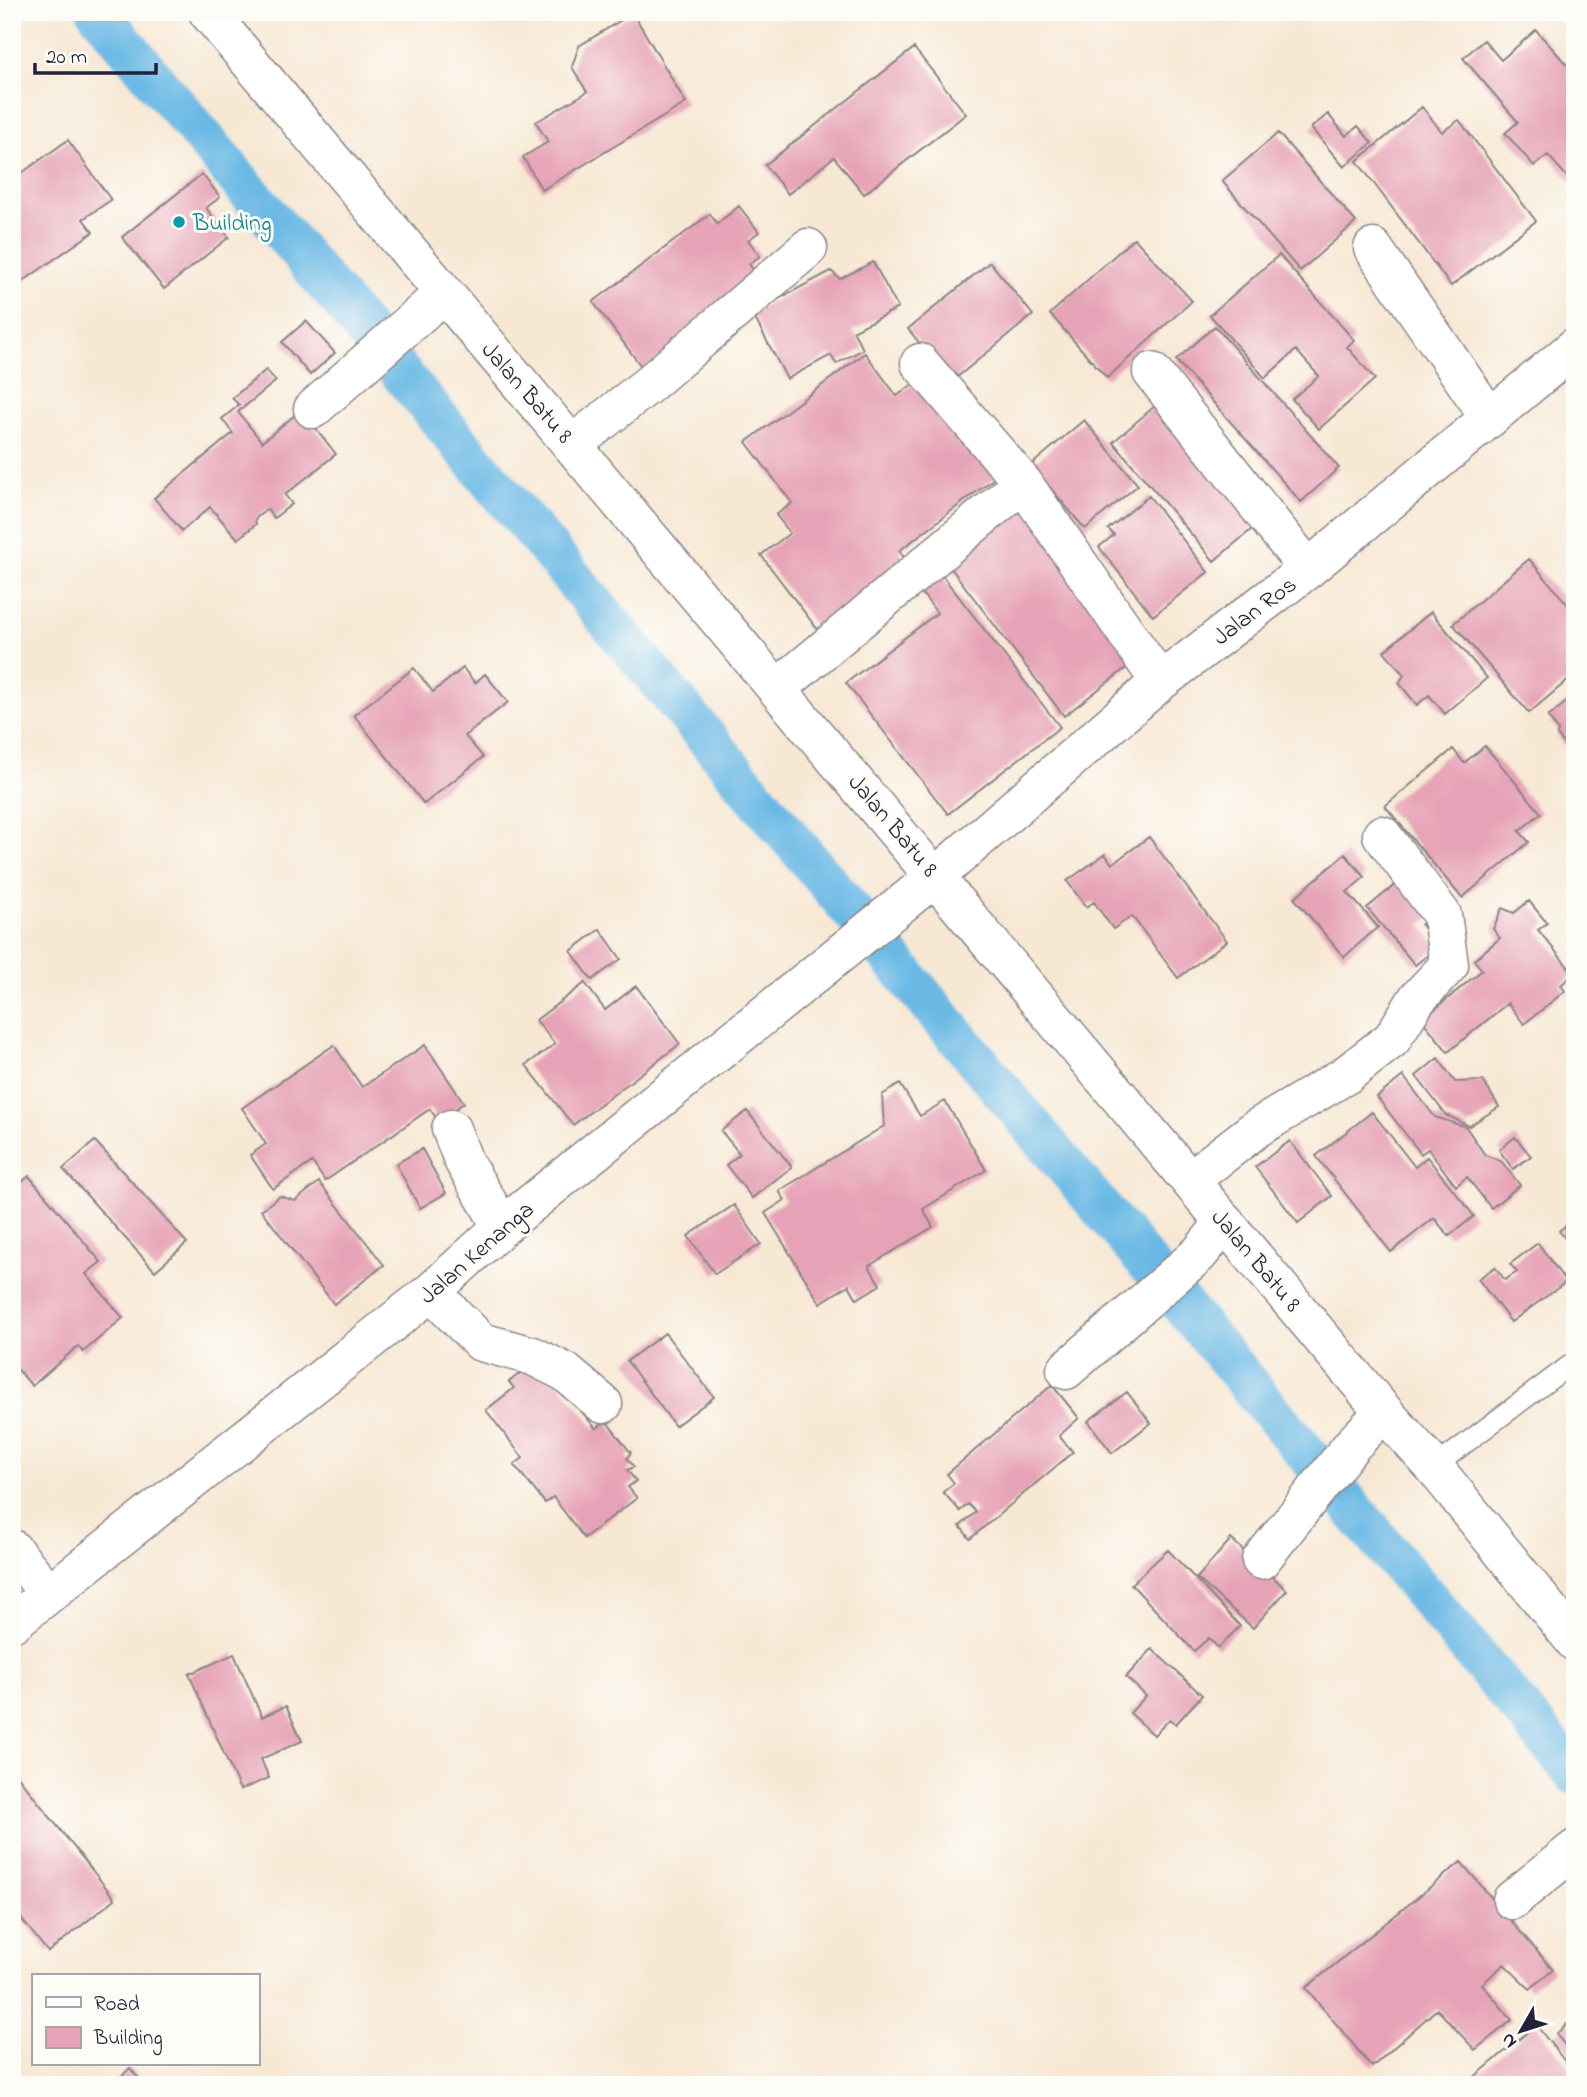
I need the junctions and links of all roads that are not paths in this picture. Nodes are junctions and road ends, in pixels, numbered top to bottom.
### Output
1 (219, 18) edge
2 (808, 248) dead end
3 (1373, 248) dead end
4 (443, 294) junction
5 (1575, 347) edge
6 (920, 363) dead end
7 (1152, 372) dead end
8 (313, 409) dead end
9 (1490, 418) junction
10 (572, 445) junction
11 (1023, 483) junction
12 (1308, 569) junction
13 (1160, 682) junction
14 (778, 688) junction
15 (1382, 835) dead end
16 (922, 887) junction
17 (451, 1129) dead end
18 (1190, 1180) junction
19 (1225, 1222) junction
20 (502, 1227) junction
21 (431, 1292) junction
22 (1575, 1361) edge
23 (1066, 1370) dead end
24 (603, 1405) dead end
25 (1384, 1412) junction
26 (1434, 1467) junction
27 (12, 1549) edge
28 (1261, 1560) dead end
29 (48, 1592) junction
30 (12, 1623) edge
31 (1575, 1642) edge
32 (1570, 1854) edge
33 (1512, 1900) dead end

1 - 4 street, Jalan Batu 8
2 - 10 street
3 - 9 street
4 - 8 street
4 - 10 street, Jalan Batu 8
5 - 9 street, Jalan Ros
6 - 11 street
7 - 12 street
9 - 12 street, Jalan Ros
10 - 14 street, Jalan Batu 8
11 - 13 street
11 - 14 street
12 - 13 street, Jalan Ros
13 - 16 street, Jalan Ros
14 - 16 street, Jalan Batu 8
15 - 18 street
16 - 18 street, Jalan Batu 8
16 - 20 street, Jalan Kenanga
17 - 20 street
18 - 19 street, Jalan Batu 8
19 - 23 street
19 - 25 street, Jalan Batu 8
20 - 21 street, Jalan Kenanga
21 - 24 street
21 - 29 street, Jalan Kenanga
22 - 26 lane
25 - 26 street, Jalan Batu 8
25 - 28 street
26 - 31 street, Jalan Batu 8
27 - 29 street
29 - 30 street, Jalan Kenanga
32 - 33 street

